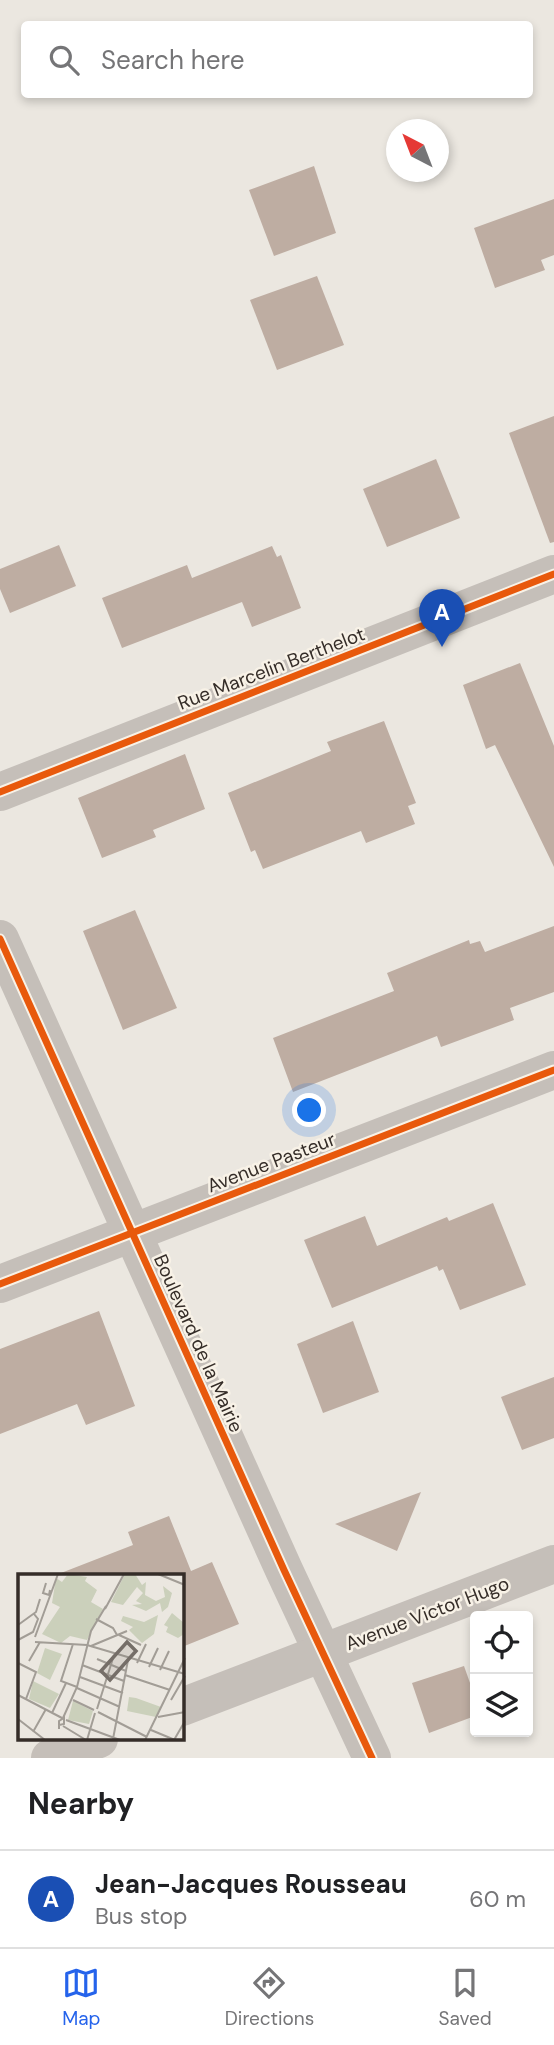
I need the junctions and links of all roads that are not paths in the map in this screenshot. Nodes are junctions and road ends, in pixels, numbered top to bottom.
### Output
1 (554, 574) edge
2 (0, 792) edge
3 (0, 939) edge
4 (554, 1070) edge
5 (132, 1233) junction
6 (0, 1284) edge
7 (554, 1564) edge
8 (324, 1652) junction
9 (184, 1706) edge
10 (94, 1741) edge
11 (50, 1758) edge
12 (372, 1758) edge

1 - 2 street, Rue Marcelin Berthelot
3 - 5 street, Boulevard de la Mairie
4 - 5 street, Avenue Pasteur
5 - 6 street, Avenue Pasteur
5 - 8 street, Boulevard de la Mairie
7 - 8 street, Avenue Victor Hugo
8 - 9 street, Avenue Victor Hugo
8 - 12 street, Boulevard de la Mairie
10 - 11 street

